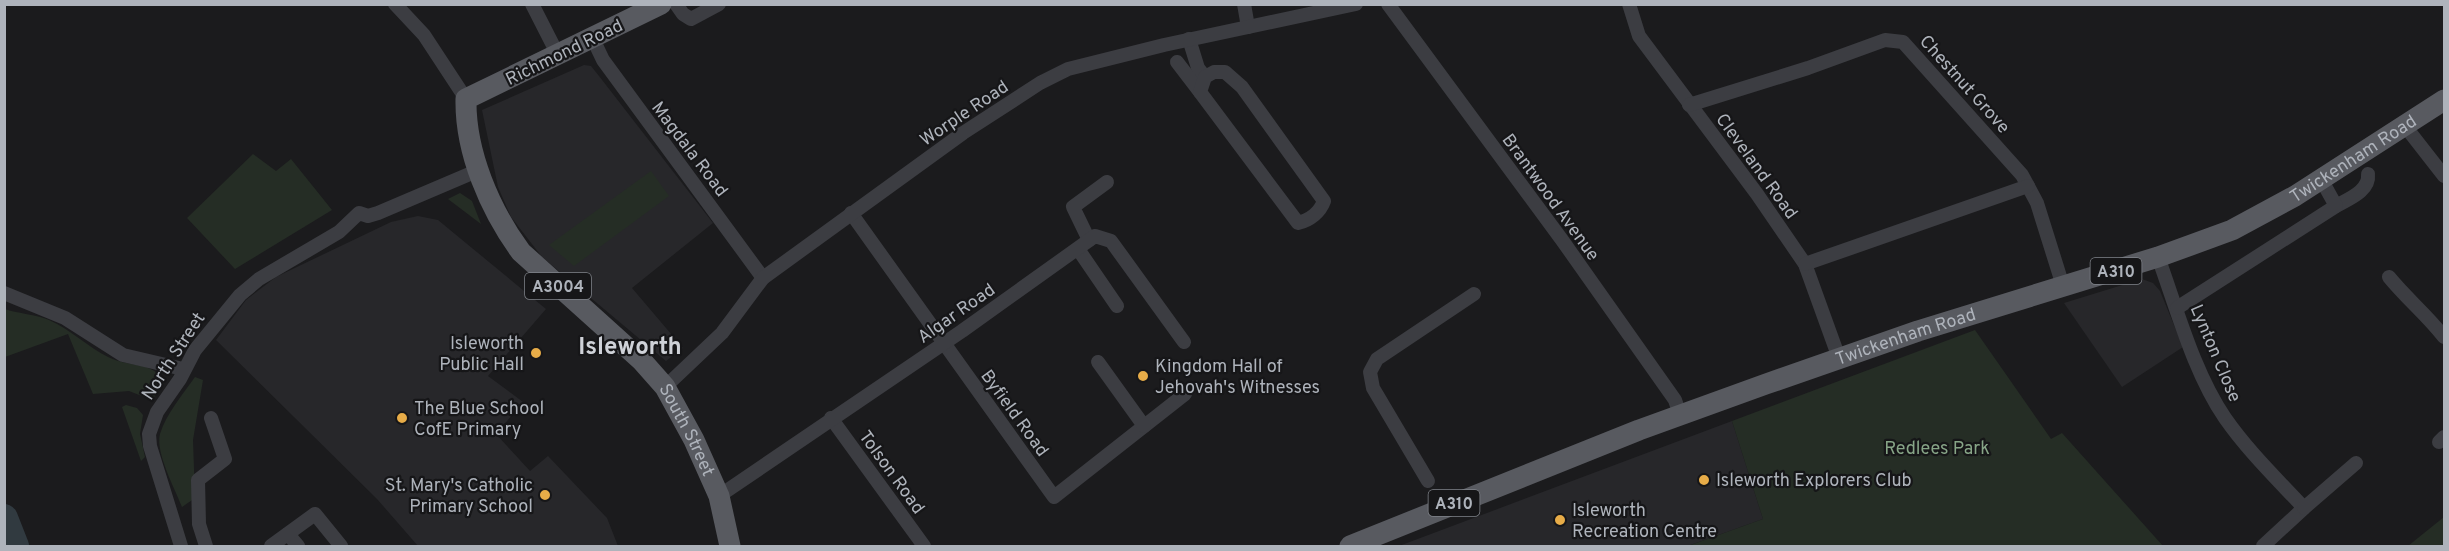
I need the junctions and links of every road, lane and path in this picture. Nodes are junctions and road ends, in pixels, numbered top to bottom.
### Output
1 (395, 4) edge
2 (532, 4) edge
3 (661, 4) edge
4 (676, 4) edge
5 (719, 4) edge
6 (1244, 4) edge
7 (1356, 4) edge
8 (1388, 4) edge
9 (1629, 4) edge
10 (1248, 27) junction
11 (593, 39) junction
12 (1189, 39) junction
13 (558, 55) junction
14 (1177, 62) dead end
15 (1209, 75) junction
16 (1200, 92) junction
17 (466, 99) junction
18 (2445, 99) edge
19 (1689, 105) junction
20 (2405, 126) junction
21 (479, 170) junction
22 (2368, 174) dead end
23 (2445, 176) edge
24 (2321, 179) junction
25 (1107, 182) dead end
26 (2028, 186) junction
27 (2336, 206) junction
28 (851, 213) junction
29 (1089, 240) junction
30 (1078, 249) junction
31 (2158, 257) junction
32 (1805, 264) junction
33 (2389, 277) dead end
34 (763, 278) junction
35 (2063, 286) junction
36 (4, 292) edge
37 (1474, 294) dead end
38 (1117, 306) dead end
39 (2177, 308) junction
40 (2445, 337) edge
41 (1184, 342) dead end
42 (943, 344) junction
43 (1839, 358) junction
44 (1098, 362) dead end
45 (183, 369) junction
46 (665, 387) junction
47 (1185, 394) dead end
48 (1680, 415) junction
49 (212, 418) dead end
50 (831, 418) junction
51 (1144, 426) junction
52 (2356, 463) dead end
53 (1428, 481) dead end
54 (719, 496) junction
55 (2304, 508) junction
56 (288, 534) junction
57 (181, 546) edge
58 (206, 546) edge
59 (271, 546) edge
60 (298, 546) edge
61 (341, 546) edge
62 (730, 546) edge
63 (924, 546) edge
64 (1350, 546) edge
65 (2263, 546) edge

1 - 17 street
2 - 13 street
3 - 11 main road, Richmond Road
4 - 5 street
6 - 10 street
7 - 10 street, Worple Road
8 - 48 street, Brantwood Avenue
9 - 19 street, Cleveland Road
10 - 12 street, Worple Road
11 - 13 main road, Richmond Road
11 - 34 street, Magdala Road
12 - 15 street
12 - 28 street, Worple Road
13 - 17 main road, Richmond Road
14 - 16 street
15 - 16 street
15 - 16 street
17 - 21 main road, South Street / A3004
18 - 20 main road, Twickenham Road / A310
19 - 26 street, Chestnut Grove
19 - 32 street, Cleveland Road
20 - 23 street
20 - 24 main road, Twickenham Road / A310
21 - 45 street, North Street
21 - 46 main road, South Street / A3004
22 - 27 street
24 - 27 street
24 - 31 main road, Twickenham Road / A310
25 - 29 street
26 - 32 street
26 - 35 street, Chestnut Grove
27 - 39 street
28 - 34 street, Worple Road
28 - 42 street, Byfield Road
29 - 30 street, Algar Road
29 - 41 street
30 - 38 street
30 - 42 street, Algar Road
31 - 35 main road, Twickenham Road / A310
31 - 39 street, Lynton Close
32 - 43 street, Cleveland Road
33 - 40 street
34 - 46 street, Worple Road
35 - 43 main road, Twickenham Road / A310
36 - 45 street
37 - 53 street
39 - 55 street, Lynton Close
42 - 50 street, Algar Road
42 - 51 street, Byfield Road
43 - 48 main road, Twickenham Road / A310
44 - 51 street
45 - 57 street, North Street
46 - 54 main road, South Street / A3004
47 - 51 street, Byfield Road
48 - 64 main road, Twickenham Road / A310
49 - 58 street
50 - 54 street, Algar Road
50 - 63 street, Tolson Road
52 - 55 street
54 - 62 main road, South Street / A3004
55 - 65 street
56 - 59 street
56 - 60 street
56 - 61 street

